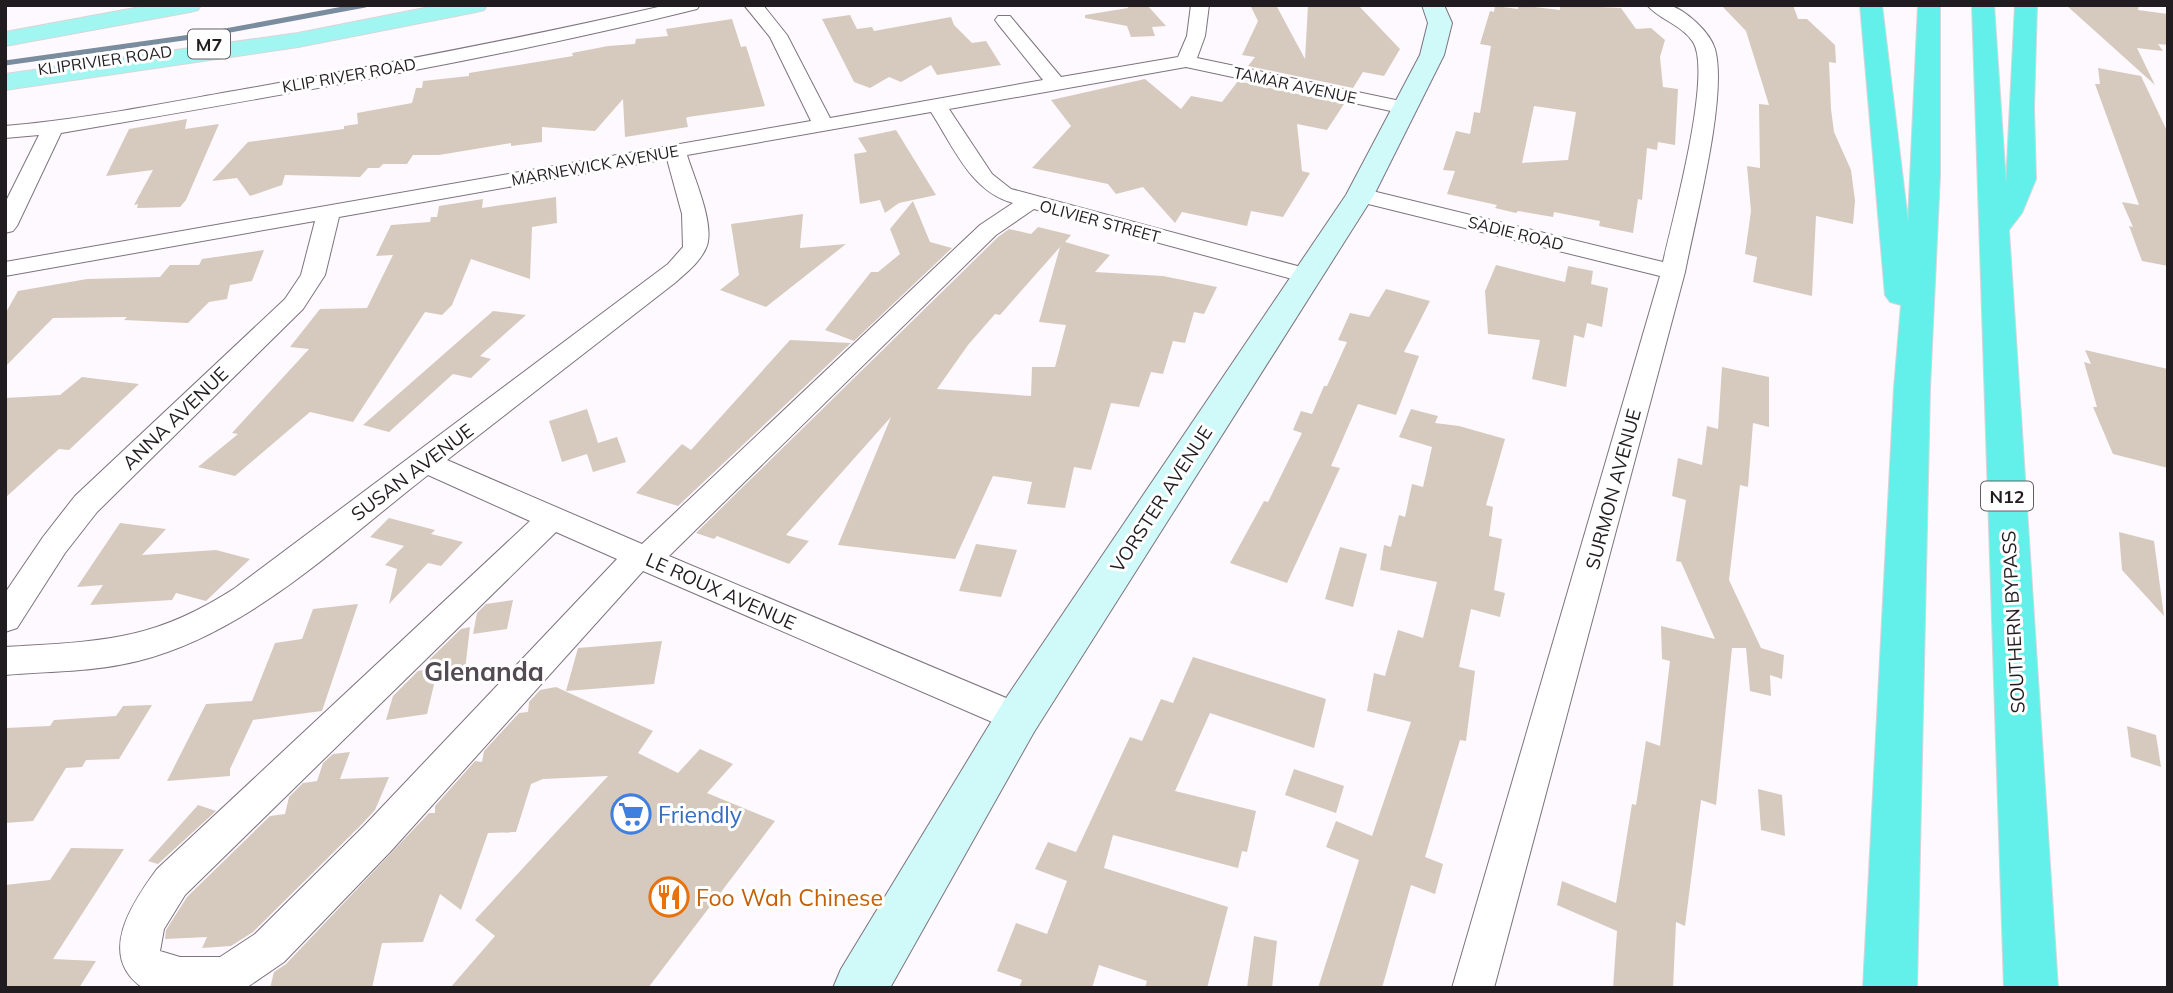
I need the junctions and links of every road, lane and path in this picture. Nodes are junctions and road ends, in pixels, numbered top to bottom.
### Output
1 (166, 5) edge
2 (190, 5) edge
3 (411, 5) edge
4 (476, 5) edge
5 (691, 5) edge
6 (753, 5) edge
7 (1200, 5) edge
8 (1433, 5) edge
9 (1657, 5) edge
10 (1871, 5) edge
11 (1929, 5) edge
12 (1983, 5) edge
13 (2026, 5) edge
14 (1004, 20) dead end
15 (78, 26) junction
16 (5, 39) edge
17 (1185, 61) junction
18 (5, 74) edge
19 (5, 82) edge
20 (1056, 83) junction
21 (937, 104) junction
22 (1405, 108) junction
23 (822, 124) junction
24 (52, 128) junction
25 (5, 132) edge
26 (675, 151) junction
27 (1360, 195) junction
28 (1030, 202) junction
29 (329, 212) junction
30 (5, 226) edge
31 (1994, 229) junction
32 (5, 269) edge
33 (1673, 272) junction
34 (1307, 276) junction
35 (1912, 387) junction
36 (424, 462) junction
37 (552, 518) junction
38 (643, 557) junction
39 (5, 619) edge
40 (5, 661) edge
41 (1018, 718) junction
42 (860, 988) edge
43 (1473, 988) edge
44 (1890, 988) edge
45 (2031, 988) edge

1 - 15 main road
2 - 15 main road, KLIPRIVIER ROAD / M7
3 - 18 main road, KLIPRIVIER ROAD / M7
4 - 19 main road
5 - 24 street, KLIP RIVER ROAD
6 - 23 street
7 - 17 street
8 - 22 main road, VORSTER AVENUE
9 - 33 street, SURMON AVENUE
10 - 35 highway
11 - 35 highway
12 - 31 highway, SOUTHERN BYPASS / N12
13 - 31 highway
14 - 20 street
15 - 16 main road, KLIPRIVIER ROAD / M7
17 - 20 street, MARNEWICK AVENUE
17 - 22 street, TAMAR AVENUE
20 - 21 street, MARNEWICK AVENUE
21 - 23 street, MARNEWICK AVENUE
21 - 28 street, OLIVIER STREET
22 - 27 main road, VORSTER AVENUE
23 - 26 street, MARNEWICK AVENUE
24 - 25 street, KLIP RIVER ROAD
24 - 30 street
26 - 29 street, MARNEWICK AVENUE
26 - 36 street, SUSAN AVENUE
27 - 33 street, SADIE ROAD
27 - 34 main road, VORSTER AVENUE
28 - 34 street, OLIVIER STREET
28 - 38 street
29 - 32 street, MARNEWICK AVENUE
29 - 39 street, ANNA AVENUE
31 - 45 highway, SOUTHERN BYPASS / N12
33 - 43 street, SURMON AVENUE
34 - 41 main road, VORSTER AVENUE
35 - 44 highway
36 - 37 street, LE ROUX AVENUE
36 - 40 street, SUSAN AVENUE
37 - 38 street, LE ROUX AVENUE
37 - 38 street
38 - 41 street, LE ROUX AVENUE
41 - 42 main road, VORSTER AVENUE

